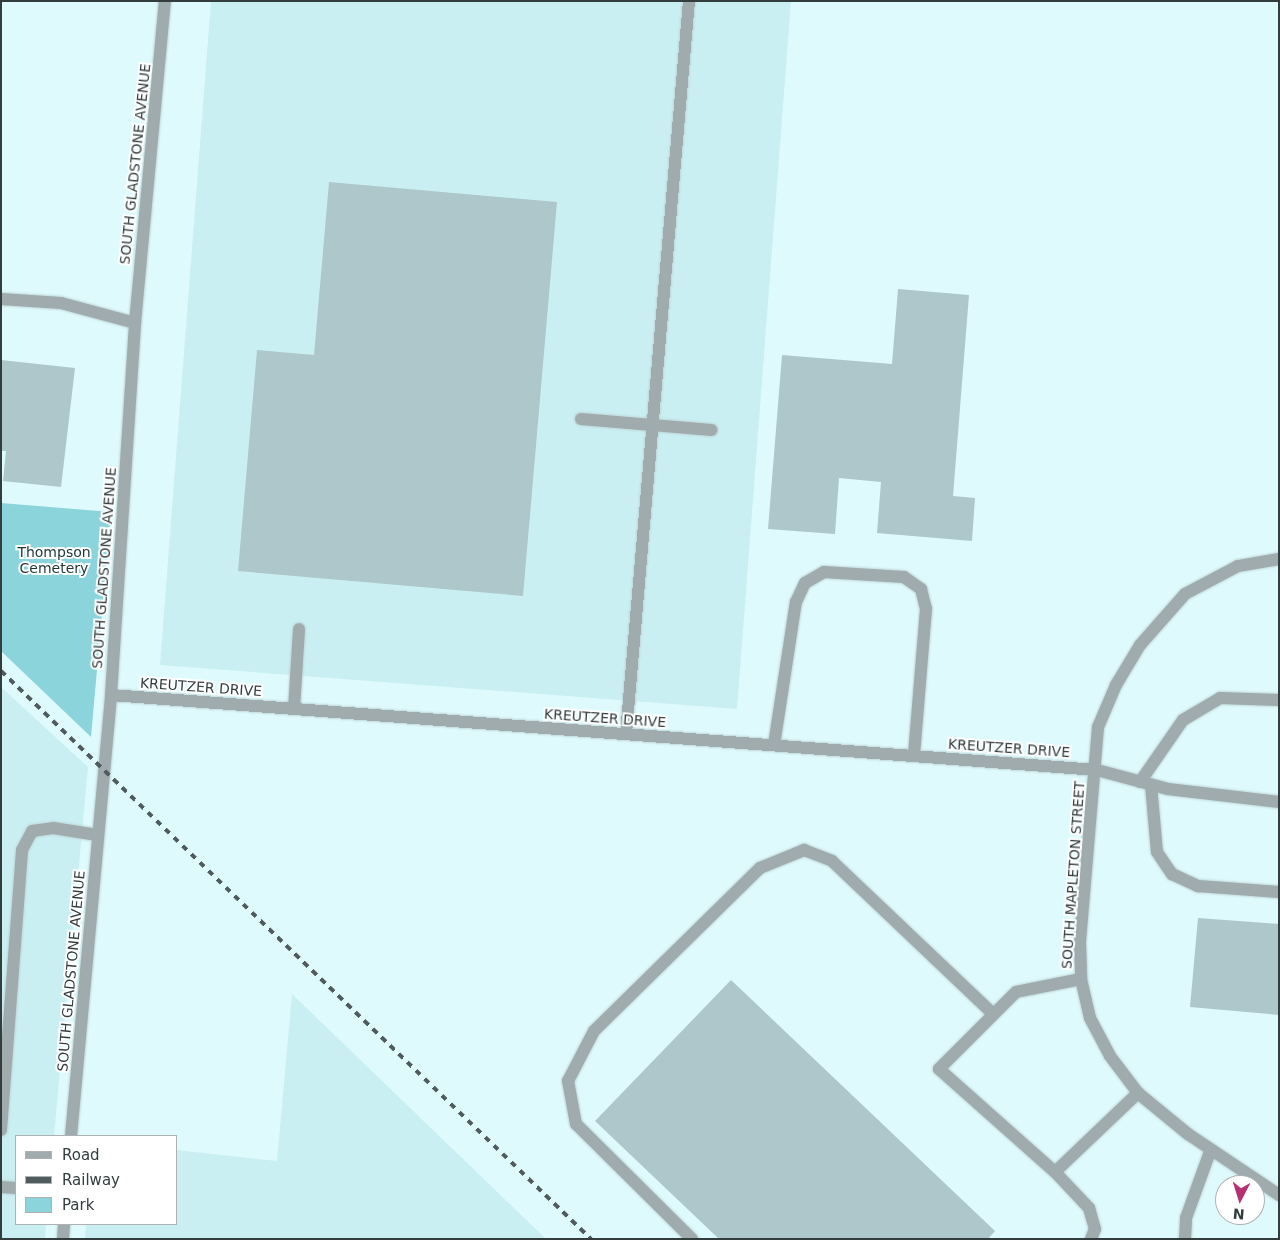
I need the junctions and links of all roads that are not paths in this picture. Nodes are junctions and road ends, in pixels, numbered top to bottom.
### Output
1 (165, 1) edge
2 (689, 1) edge
3 (1, 299) edge
4 (134, 323) junction
5 (581, 419) dead end
6 (652, 424) junction
7 (712, 430) dead end
8 (1279, 559) edge
9 (299, 629) dead end
10 (111, 695) junction
11 (1279, 700) edge
12 (294, 709) junction
13 (626, 734) junction
14 (774, 745) junction
15 (914, 756) junction
16 (1097, 770) junction
17 (1146, 783) junction
18 (1279, 802) edge
19 (97, 836) junction
20 (1279, 892) edge
21 (1081, 980) junction
22 (993, 1014) junction
23 (1138, 1093) junction
24 (1, 1130) edge
25 (72, 1135) edge
26 (1211, 1149) junction
27 (1056, 1172) junction
28 (1, 1187) edge
29 (15, 1188) edge
30 (1279, 1195) edge
31 (64, 1225) edge
32 (63, 1239) edge
33 (692, 1239) edge
34 (1091, 1239) edge
35 (1185, 1239) edge

1 - 4 street, SOUTH GLADSTONE AVENUE
2 - 6 street
3 - 4 street
4 - 10 street, SOUTH GLADSTONE AVENUE
5 - 6 street
6 - 7 street
6 - 13 street
8 - 16 street, SOUTH MAPLETON STREET
9 - 12 street
10 - 12 street, KREUTZER DRIVE
10 - 19 street, SOUTH GLADSTONE AVENUE
11 - 17 street
12 - 13 street, KREUTZER DRIVE
13 - 14 street, KREUTZER DRIVE
14 - 15 street, KREUTZER DRIVE
14 - 15 street
15 - 16 street, KREUTZER DRIVE
16 - 17 street, KREUTZER DRIVE
16 - 21 street, SOUTH MAPLETON STREET
17 - 18 street, KREUTZER DRIVE
17 - 20 street
19 - 24 street
19 - 25 street, SOUTH GLADSTONE AVENUE
21 - 22 street
21 - 23 street, SOUTH MAPLETON STREET
22 - 27 street
22 - 33 street
23 - 26 street, SOUTH MAPLETON STREET
23 - 27 street
26 - 30 street, SOUTH MAPLETON STREET
26 - 35 street
27 - 34 street
28 - 29 street
31 - 32 street

